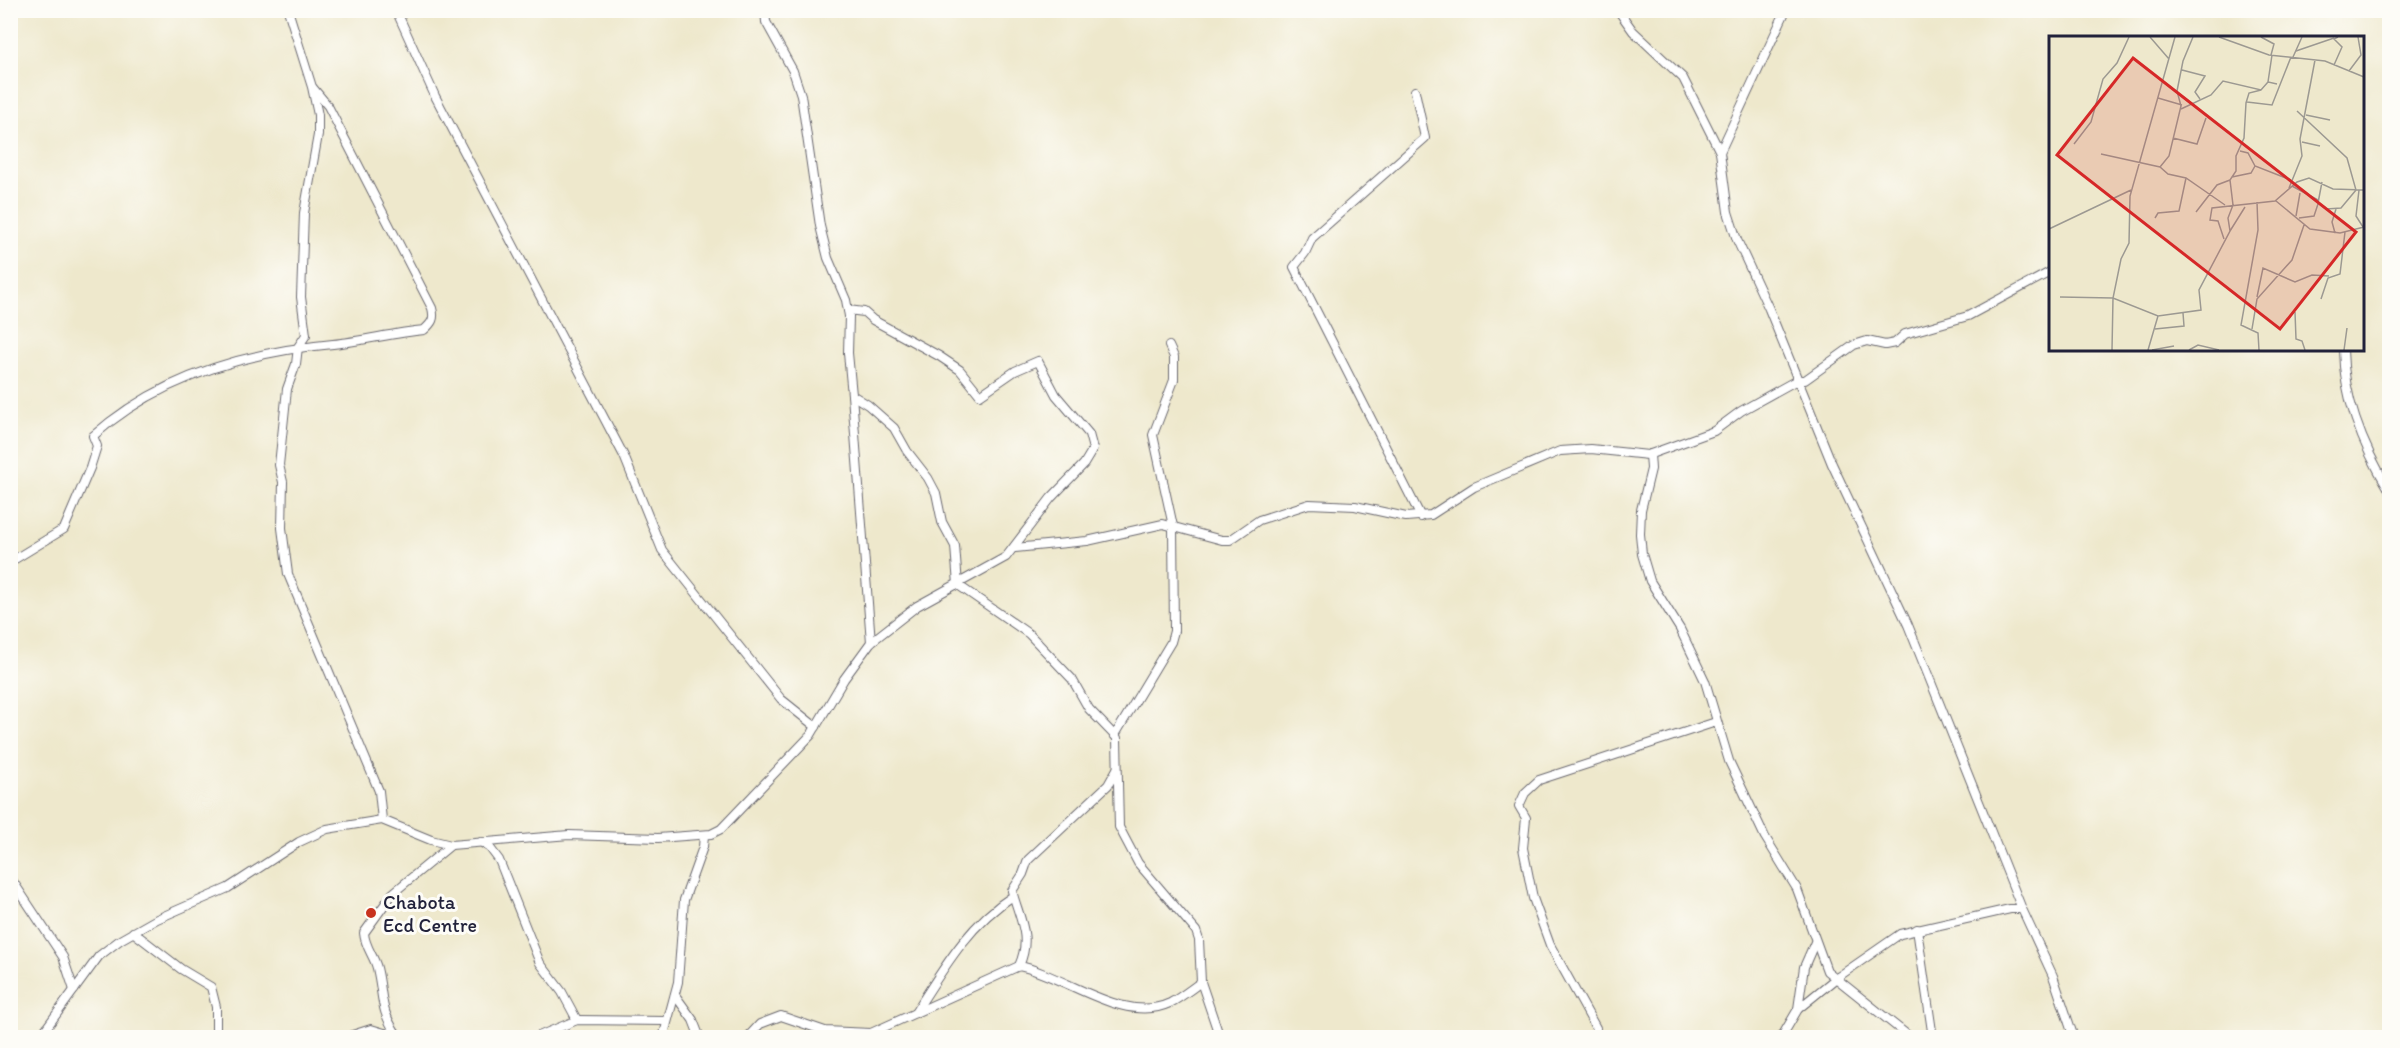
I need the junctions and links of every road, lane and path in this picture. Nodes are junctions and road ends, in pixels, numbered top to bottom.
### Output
1 (288, 10) edge
2 (396, 10) edge
3 (765, 10) edge
4 (1618, 10) edge
5 (1786, 10) edge
6 (312, 87) junction
7 (1415, 91) dead end
8 (1720, 152) junction
9 (2049, 273) edge
10 (848, 310) junction
11 (1169, 346) dead end
12 (298, 347) junction
13 (2343, 351) edge
14 (1797, 380) junction
15 (852, 395) junction
16 (1650, 454) junction
17 (2390, 491) edge
18 (1421, 517) junction
19 (1173, 526) junction
20 (1015, 548) junction
21 (10, 562) edge
22 (958, 585) junction
23 (872, 642) junction
24 (1716, 722) junction
25 (816, 727) junction
26 (1115, 735) junction
27 (1119, 766) junction
28 (382, 820) junction
29 (704, 835) junction
30 (481, 842) junction
31 (451, 845) junction
32 (10, 877) edge
33 (1013, 896) junction
34 (2022, 909) junction
35 (1917, 929) junction
36 (134, 932) junction
37 (1815, 942) junction
38 (1019, 966) junction
39 (1835, 979) junction
40 (1201, 982) junction
41 (74, 990) junction
42 (675, 995) junction
43 (1798, 1009) junction
44 (914, 1014) junction
45 (578, 1020) junction
46 (666, 1021) junction
47 (1596, 1028) dead end
48 (399, 1037) edge
49 (39, 1038) edge
50 (216, 1038) edge
51 (343, 1038) edge
52 (534, 1038) edge
53 (663, 1038) edge
54 (700, 1038) edge
55 (747, 1038) edge
56 (1220, 1038) edge
57 (1781, 1038) edge
58 (1911, 1038) edge
59 (1933, 1038) edge
60 (2074, 1038) edge

1 - 6 street
2 - 25 street
3 - 10 street
4 - 8 street
5 - 8 street
6 - 12 street
6 - 12 street
7 - 18 street
8 - 14 street
9 - 14 street
10 - 15 street
10 - 20 street
11 - 19 street
12 - 21 street
12 - 28 street
13 - 17 street
14 - 16 street
14 - 34 street
15 - 22 street
15 - 23 street
16 - 18 street
16 - 24 street
18 - 19 street
19 - 20 street
19 - 26 street
20 - 22 street
22 - 23 street
22 - 26 street
23 - 25 street
24 - 37 street
24 - 47 street
25 - 29 street
26 - 27 street
27 - 33 street
27 - 40 street
28 - 31 street
28 - 36 street
29 - 30 street
29 - 42 street
30 - 31 street
30 - 45 street
31 - 48 street
32 - 41 street
33 - 38 street
33 - 44 street
34 - 35 street
34 - 60 street
35 - 39 street
35 - 59 street
36 - 41 street
36 - 50 street
37 - 39 street
37 - 43 street
38 - 40 street
38 - 44 street
39 - 43 street
39 - 58 street
40 - 56 street
41 - 49 street
42 - 46 street
42 - 54 street
43 - 57 street
44 - 55 street
45 - 46 street
45 - 52 street
46 - 53 street
48 - 51 street

